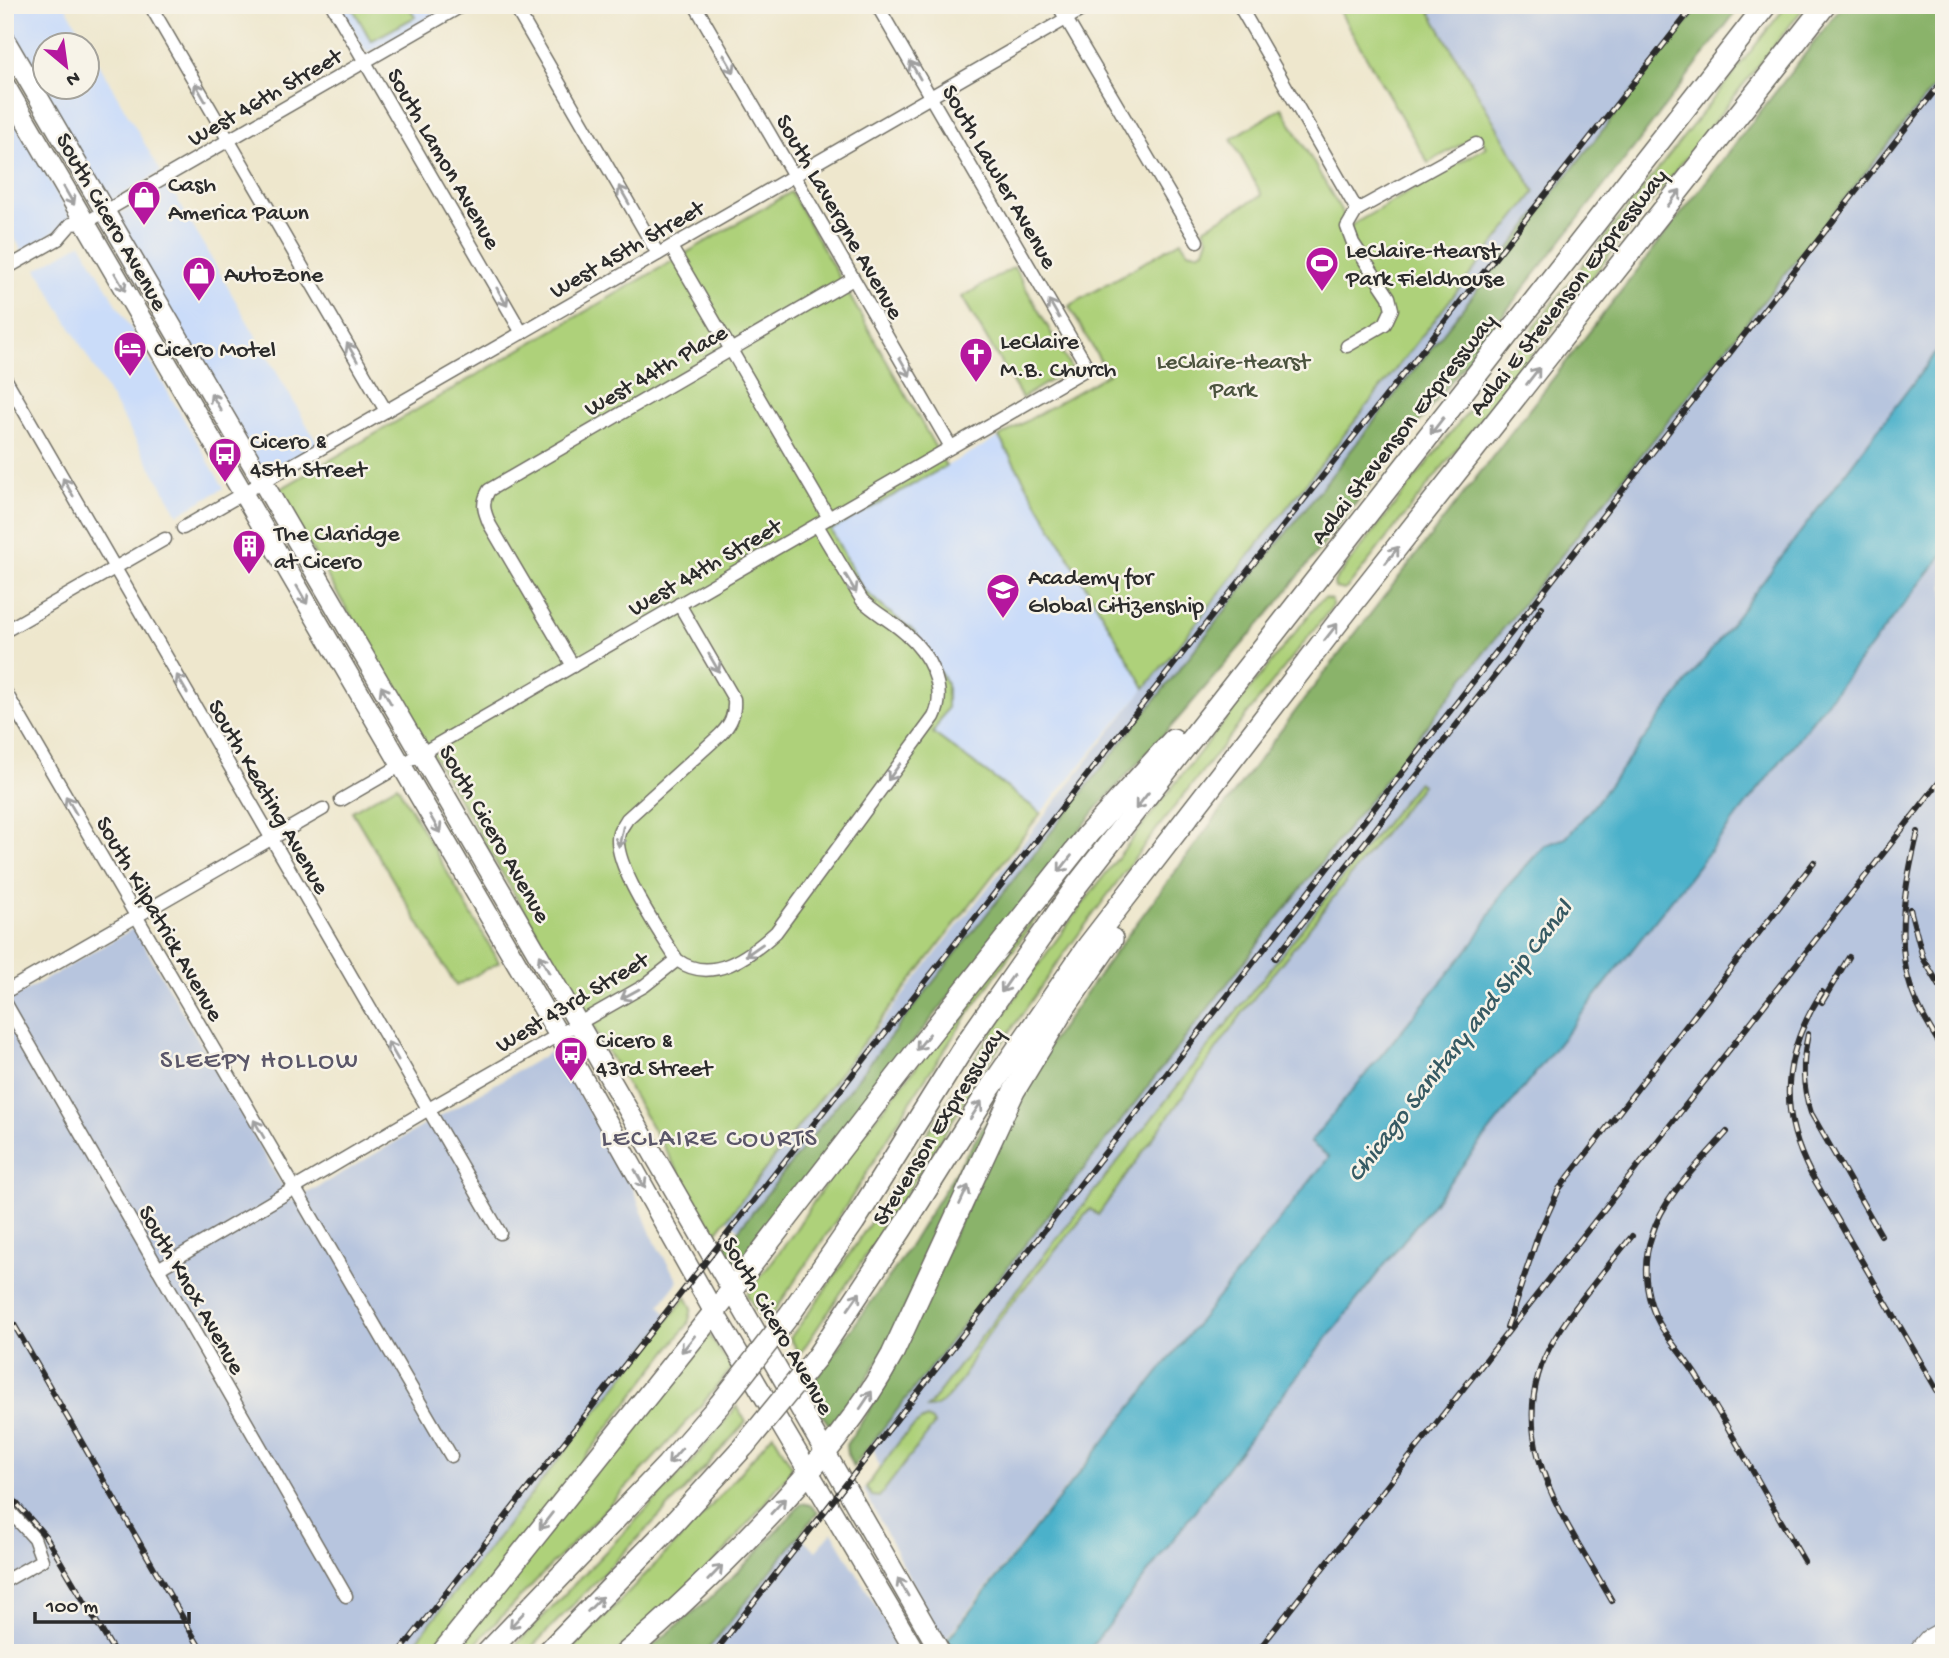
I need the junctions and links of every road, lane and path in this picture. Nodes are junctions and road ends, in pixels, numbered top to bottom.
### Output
1 (150, 5) edge
2 (332, 5) edge
3 (463, 5) edge
4 (514, 5) edge
5 (695, 5) edge
6 (877, 5) edge
7 (1058, 5) edge
8 (1090, 5) edge
9 (1239, 5) edge
10 (1751, 5) edge
11 (1766, 5) edge
12 (1825, 5) edge
13 (1066, 19) junction
14 (5, 40) edge
15 (365, 62) junction
16 (5, 85) edge
17 (931, 97) junction
18 (1675, 121) junction
19 (229, 141) junction
20 (1476, 144) dead end
21 (794, 176) junction
22 (1357, 210) junction
23 (105, 211) junction
24 (85, 223) junction
25 (1195, 237) dead end
26 (671, 247) junction
27 (658, 254) junction
28 (5, 269) edge
29 (853, 279) junction
30 (522, 333) junction
31 (1347, 346) dead end
32 (730, 349) junction
33 (1088, 368) joint
34 (5, 378) edge
35 (386, 411) junction
36 (951, 447) junction
37 (263, 482) junction
38 (243, 494) junction
39 (823, 521) junction
40 (183, 528) dead end
41 (165, 538) dead end
42 (115, 568) junction
43 (679, 604) junction
44 (1349, 608) joint
45 (5, 631) edge
46 (1259, 650) junction
47 (573, 666) junction
48 (1303, 668) junction
49 (5, 691) edge
50 (421, 754) junction
51 (401, 765) junction
52 (341, 800) dead end
53 (323, 809) dead end
54 (271, 839) junction
55 (136, 917) junction
56 (677, 960) junction
57 (5, 992) edge
58 (5, 1002) edge
59 (579, 1023) junction
60 (558, 1034) junction
61 (427, 1110) junction
62 (294, 1188) junction
63 (500, 1233) dead end
64 (158, 1269) junction
65 (731, 1291) junction
66 (714, 1312) junction
67 (825, 1455) junction
68 (451, 1457) dead end
69 (808, 1474) junction
70 (5, 1506) edge
71 (5, 1581) edge
72 (346, 1596) dead end
73 (1944, 1630) edge
74 (939, 1649) edge
75 (442, 1653) edge
76 (487, 1653) edge
77 (547, 1653) edge
78 (626, 1653) edge
79 (916, 1653) edge
80 (1916, 1653) edge

19 -> 1 street
2 - 15 street, South Lamon Avenue
3 - 15 street, West 46th Street
27 -> 4 street
5 -> 21 street, South Lavergne Avenue
17 -> 6 street, South Lawler Avenue
7 - 13 street
8 - 13 street, West 45th Street
9 - 22 street
10 - 18 highway
11 - 18 highway, Adlai Stevenson Expressway
44 -> 12 highway, Adlai E Stevenson Expressway
13 - 17 street, West 45th Street
13 - 25 street
14 - 23 main road, South Cicero Avenue
15 - 19 street, West 46th Street
15 -> 30 street, South Lamon Avenue
16 -> 24 main road, South Cicero Avenue
17 - 21 street, West 45th Street
33 -> 17 street, South Lawler Avenue
18 -> 46 highway, Adlai Stevenson Expressway
19 - 23 street, West 46th Street
35 -> 19 street
20 - 22 street
21 - 26 street, West 45th Street
21 - 29 street, South Lavergne Avenue
22 - 31 street
23 - 24 street, West 46th Street
37 -> 23 main road, South Cicero Avenue
24 - 28 street, West 46th Street
24 -> 38 main road, South Cicero Avenue
26 - 27 street, West 45th Street
26 - 32 street
27 - 30 street, West 45th Street
29 - 32 street, West 44th Place
29 -> 36 street, South Lavergne Avenue
30 - 35 street, West 45th Street
32 - 39 street
32 - 47 street, West 44th Place
33 - 36 street, West 44th Street
42 -> 34 street, South Keating Avenue
35 - 37 street, West 45th Street
36 - 39 street, West 44th Street
37 - 38 street, West 45th Street
50 -> 37 main road, South Cicero Avenue
38 - 40 street, West 45th Street
38 -> 51 main road, South Cicero Avenue
39 - 43 street, West 44th Street
39 -> 56 street, West 43rd Street
41 - 42 street
42 - 45 street
54 -> 42 street, South Keating Avenue
43 - 47 street, West 44th Street
43 -> 56 street
48 -> 44 highway, Stevenson Expressway
46 -> 65 highway
46 -> 76 highway, Stevenson Expressway, bridge
47 - 50 street, West 44th Street
67 -> 48 highway
77 -> 48 highway, Stevenson Expressway, bridge
55 -> 49 street, South Kilpatrick Avenue
50 - 51 street, West 44th Street
59 -> 50 main road, South Cicero Avenue
51 - 52 street, West 44th Street
51 -> 60 main road, South Cicero Avenue
53 - 54 street
54 - 55 street
61 -> 54 street, South Keating Avenue
55 - 57 street
62 -> 55 street, South Kilpatrick Avenue
56 -> 59 street, West 43rd Street
58 - 64 street, South Knox Avenue
59 - 60 street, West 43rd Street
59 - 65 main road, South Cicero Avenue
60 - 61 street, West 43rd Street
60 -> 66 main road, South Cicero Avenue
61 - 62 street, West 43rd Street
61 - 63 street, South Keating Avenue
62 - 64 street, West 43rd Street
62 - 68 street, South Kilpatrick Avenue
64 - 72 street, South Knox Avenue
65 - 66 highway
65 - 67 main road, South Cicero Avenue
66 - 69 main road, South Cicero Avenue
66 -> 75 highway
67 - 69 highway
74 -> 67 main road, South Cicero Avenue
78 -> 69 highway
69 - 79 main road, South Cicero Avenue
70 - 71 street
73 - 80 main road

